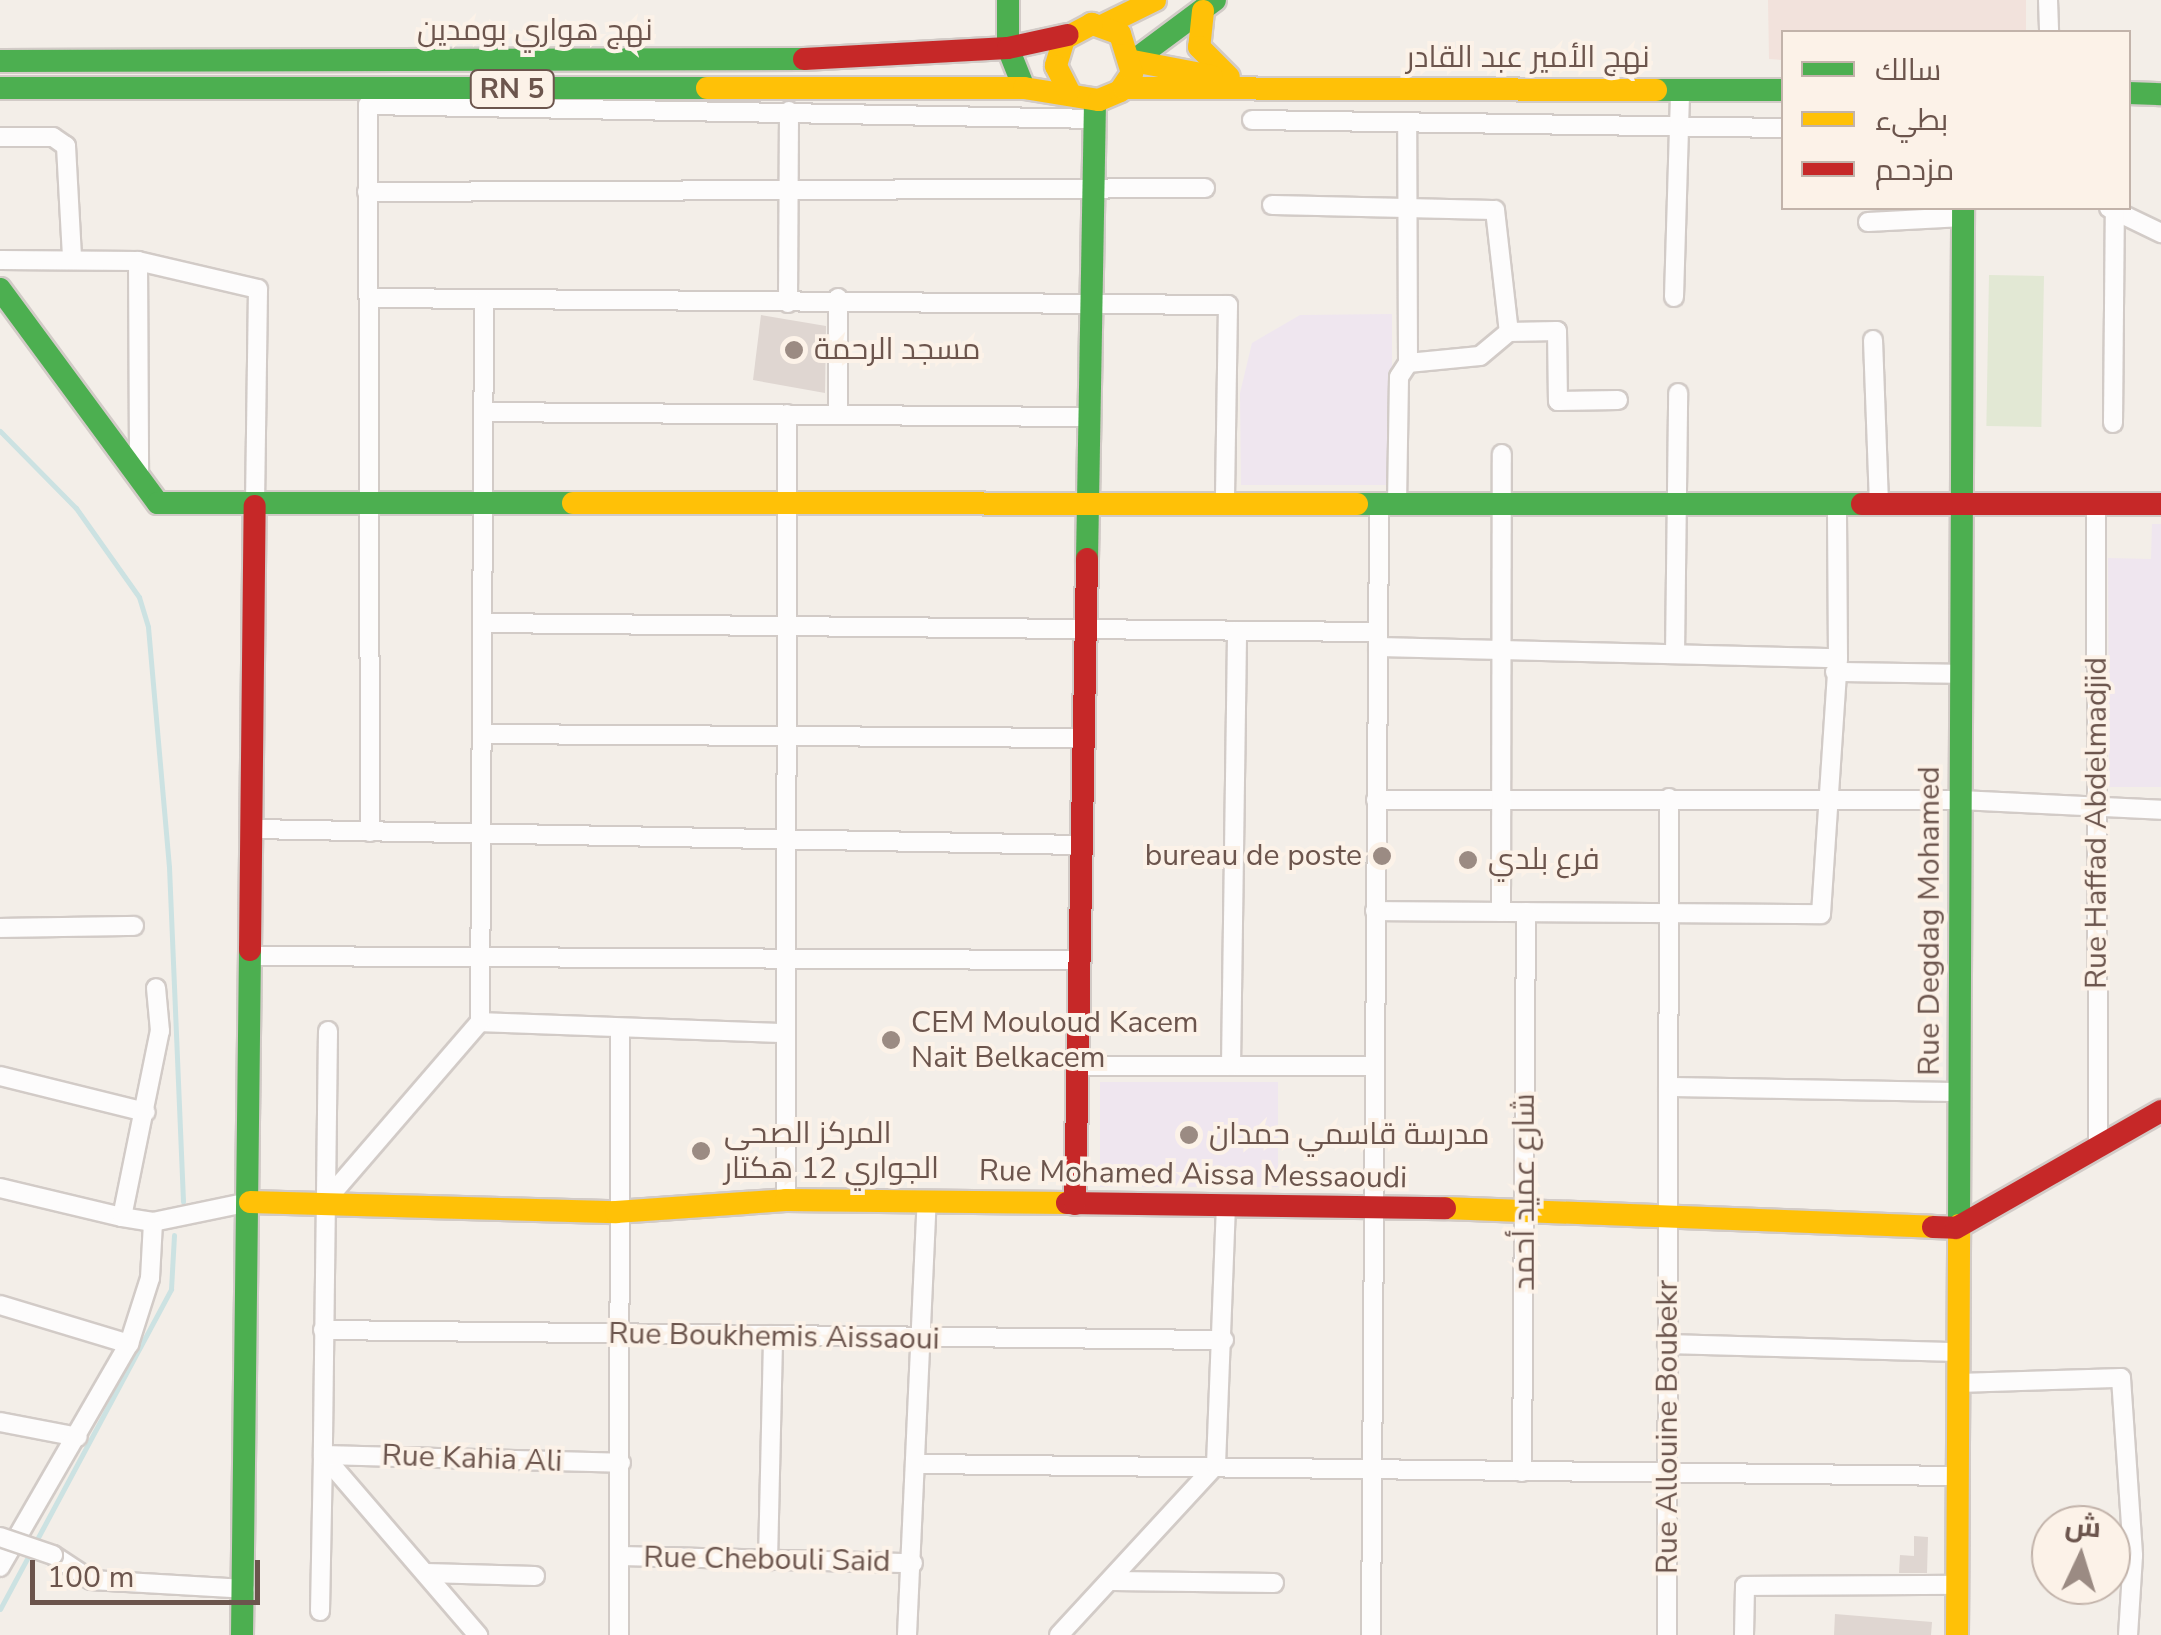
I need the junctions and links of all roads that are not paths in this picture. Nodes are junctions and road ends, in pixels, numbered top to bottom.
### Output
1 (1008, 0) edge
2 (1155, 0) edge
3 (2048, 0) edge
4 (1209, 5) edge
5 (1104, 26) junction
6 (2049, 30) edge
7 (1068, 35) junction
8 (1008, 48) junction
9 (0, 61) edge
10 (1133, 61) junction
11 (327, 62) junction
12 (1234, 80) junction
13 (1271, 86) junction
14 (0, 88) edge
15 (1024, 88) junction
16 (1124, 88) junction
17 (330, 90) junction
18 (1680, 90) junction
19 (1781, 90) edge
20 (1069, 91) junction
21 (2131, 93) edge
22 (2161, 94) edge
23 (368, 105) junction
24 (1095, 110) junction
25 (789, 111) junction
26 (1252, 120) dead end
27 (1407, 122) junction
28 (1680, 126) junction
29 (1781, 128) edge
30 (0, 137) edge
31 (1205, 188) dead end
32 (367, 192) junction
33 (1092, 193) junction
34 (789, 194) junction
35 (1272, 205) dead end
36 (1407, 209) junction
37 (2112, 210) edge
38 (2114, 210) edge
39 (1964, 212) edge
40 (1868, 222) dead end
41 (2161, 233) edge
42 (72, 258) junction
43 (0, 260) edge
44 (138, 261) junction
45 (0, 289) edge
46 (372, 298) junction
47 (838, 298) junction
48 (1674, 298) dead end
49 (484, 300) junction
50 (788, 304) junction
51 (1090, 304) junction
52 (1508, 332) junction
53 (1873, 340) dead end
54 (1408, 363) junction
55 (1678, 393) dead end
56 (1618, 400) dead end
57 (484, 412) junction
58 (788, 414) junction
59 (838, 414) junction
60 (1087, 417) junction
61 (2114, 422) dead end
62 (1502, 454) dead end
63 (138, 475) junction
64 (1224, 504) junction
65 (1678, 504) junction
66 (1837, 504) junction
67 (1879, 504) junction
68 (1962, 504) junction
69 (2096, 504) junction
70 (2161, 504) edge
71 (1388, 505) junction
72 (1503, 505) junction
73 (256, 506) junction
74 (372, 506) junction
75 (485, 506) junction
76 (786, 506) junction
77 (1085, 506) junction
78 (786, 623) junction
79 (483, 624) junction
80 (1083, 630) junction
81 (1237, 631) junction
82 (1378, 640) junction
83 (1502, 650) junction
84 (1674, 654) junction
85 (1837, 665) junction
86 (1961, 674) junction
87 (482, 734) junction
88 (786, 738) junction
89 (1081, 738) junction
90 (1668, 798) junction
91 (1827, 799) junction
92 (1376, 800) junction
93 (1501, 800) junction
94 (1960, 800) junction
95 (2161, 810) edge
96 (2098, 812) junction
97 (253, 829) junction
98 (370, 832) junction
99 (481, 834) junction
100 (786, 843) junction
101 (1080, 845) junction
102 (1376, 911) junction
103 (1501, 912) junction
104 (1526, 912) junction
105 (1666, 914) junction
106 (134, 926) dead end
107 (0, 928) edge
108 (252, 956) junction
109 (480, 958) junction
110 (786, 959) junction
111 (1079, 960) junction
112 (156, 988) dead end
113 (480, 1022) junction
114 (328, 1030) dead end
115 (620, 1030) junction
116 (785, 1032) junction
117 (1077, 1066) junction
118 (1231, 1066) junction
119 (1374, 1066) junction
120 (0, 1076) edge
121 (1668, 1087) junction
122 (1958, 1092) junction
123 (2161, 1111) edge
124 (146, 1112) junction
125 (2098, 1142) junction
126 (0, 1188) edge
127 (786, 1200) junction
128 (250, 1202) junction
129 (927, 1202) junction
130 (1075, 1204) junction
131 (322, 1205) junction
132 (1226, 1206) junction
133 (1373, 1207) junction
134 (1524, 1209) junction
135 (616, 1212) junction
136 (122, 1216) junction
137 (1666, 1219) junction
138 (153, 1222) junction
139 (1956, 1228) junction
140 (0, 1305) edge
141 (323, 1330) junction
142 (623, 1333) junction
143 (774, 1335) junction
144 (1224, 1340) junction
145 (921, 1342) junction
146 (129, 1344) junction
147 (1667, 1344) junction
148 (1958, 1352) junction
149 (1958, 1383) junction
150 (2, 1426) edge
151 (78, 1436) junction
152 (323, 1455) junction
153 (621, 1463) junction
154 (921, 1464) junction
155 (1216, 1465) junction
156 (1372, 1468) junction
157 (1522, 1472) junction
158 (1959, 1476) junction
159 (1672, 1477) junction
160 (0, 1536) edge
161 (621, 1556) junction
162 (768, 1561) junction
163 (913, 1563) junction
164 (0, 1567) edge
165 (426, 1573) junction
166 (535, 1576) dead end
167 (1113, 1581) junction
168 (1274, 1584) dead end
169 (1958, 1585) junction
170 (245, 1589) junction
171 (320, 1611) dead end
172 (242, 1635) edge
173 (478, 1635) edge
174 (620, 1635) edge
175 (907, 1635) edge
176 (1059, 1635) edge
177 (1371, 1635) edge
178 (1668, 1635) edge
179 (1744, 1635) edge
180 (1957, 1635) edge
181 (2128, 1635) edge

1 - 8 street
2 - 5 street
3 - 6 street
4 - 10 street
4 - 12 street
5 - 7 street
5 - 10 street
7 - 8 street, نهج هواري بومدين / RN 5
7 - 20 street
8 - 11 street, نهج هواري بومدين / RN 5
8 - 15 street
9 - 11 street, نهج هواري بومدين / RN 5
10 - 12 street, نهج الأمير عبد القادر
10 - 16 street
11 - 17 street
12 - 13 street, نهج الأمير عبد القادر
13 - 16 street, نهج الأمير عبد القادر
13 - 18 street, نهج الأمير عبد القادر
14 - 17 street, نهج هواري بومدين / RN 5
15 - 17 street, نهج هواري بومدين / RN 5
15 - 20 street, نهج هواري بومدين / RN 5
16 - 24 street
17 - 23 street
18 - 19 street, نهج الأمير عبد القادر
18 - 28 street
20 - 24 street
21 - 22 street
23 - 25 street
23 - 32 street
24 - 25 street
24 - 33 street
25 - 34 street
26 - 27 street
27 - 28 street
27 - 36 street
28 - 29 street
28 - 48 street
30 - 42 street
31 - 33 street
32 - 34 street
32 - 46 street
33 - 34 street
33 - 51 street
34 - 50 street
35 - 36 street
36 - 52 street
36 - 54 street
37 - 61 street
38 - 41 street
39 - 40 street
39 - 68 street, Rue Degdag Mohamed
42 - 43 street
42 - 44 street
44 - 63 street
44 - 73 street
45 - 63 street
46 - 49 street
46 - 74 street
47 - 50 street
47 - 51 street
47 - 59 street
49 - 50 street
49 - 57 street
51 - 60 street
51 - 64 street
52 - 54 street
52 - 56 street
53 - 67 street
54 - 71 street
55 - 65 street
57 - 58 street
57 - 75 street
58 - 59 street
58 - 76 street
59 - 60 street
60 - 77 street
62 - 72 street
63 - 73 street
64 - 71 street
64 - 77 street
65 - 66 street
65 - 72 street
65 - 84 street
66 - 67 street
66 - 85 street
67 - 68 street
68 - 69 street
68 - 86 street, Rue Degdag Mohamed
69 - 70 street
69 - 96 street, Rue Haffad Abdelmadjid
71 - 72 street
71 - 82 street
72 - 83 street
73 - 74 street
73 - 97 street
74 - 75 street
74 - 98 street
75 - 76 street
75 - 79 street
76 - 77 street
76 - 78 street
77 - 80 street
78 - 79 street
78 - 80 street
78 - 88 street
79 - 87 street
80 - 81 street
80 - 89 street
81 - 82 street
81 - 118 street
82 - 83 street
82 - 92 street
83 - 84 street
83 - 93 street
84 - 85 street
85 - 86 street
85 - 91 street
86 - 94 street, Rue Degdag Mohamed
87 - 88 street
87 - 99 street
88 - 89 street
88 - 100 street
89 - 101 street
90 - 91 street
90 - 93 street
90 - 105 street, Rue Allouine Boubekr
91 - 94 street
91 - 105 street
92 - 93 street
92 - 102 street
93 - 103 street
94 - 96 street
94 - 122 street, Rue Degdag Mohamed
95 - 96 street
96 - 125 street, Rue Haffad Abdelmadjid
97 - 98 street
97 - 108 street
98 - 99 street
99 - 100 street
99 - 109 street
100 - 101 street
100 - 110 street
101 - 111 street
102 - 103 street
102 - 119 street
103 - 104 street
104 - 105 street
104 - 134 street, شارع عميد أحمد
105 - 121 street, Rue Allouine Boubekr
106 - 107 street
108 - 109 street
108 - 128 street
109 - 110 street
109 - 113 street
110 - 111 street
110 - 116 street
111 - 117 street
112 - 124 street
113 - 115 street
113 - 131 street
114 - 131 street
115 - 116 street
115 - 135 street
116 - 127 street
117 - 118 street
117 - 130 street
118 - 119 street
119 - 133 street
120 - 124 street
121 - 122 street
121 - 137 street, Rue Allouine Boubekr
122 - 139 street, Rue Degdag Mohamed
123 - 125 street
124 - 136 street
125 - 139 street
126 - 136 street
127 - 129 street, Rue Mohamed Aissa Messaoudi
127 - 135 street, Rue Mohamed Aissa Messaoudi
128 - 131 street, Rue Mohamed Aissa Messaoudi
128 - 138 street
128 - 170 street
129 - 130 street, Rue Mohamed Aissa Messaoudi
129 - 145 street
130 - 132 street, Rue Mohamed Aissa Messaoudi
131 - 135 street, Rue Mohamed Aissa Messaoudi
131 - 141 street
132 - 133 street, Rue Mohamed Aissa Messaoudi
132 - 144 street
133 - 134 street, Rue Mohamed Aissa Messaoudi
133 - 156 street
134 - 137 street, Rue Mohamed Aissa Messaoudi
134 - 157 street, شارع عميد أحمد
135 - 142 street
136 - 138 street
137 - 139 street, Rue Mohamed Aissa Messaoudi
137 - 147 street, Rue Allouine Boubekr
138 - 146 street
139 - 148 street, Rue Degdag Mohamed
140 - 146 street
141 - 142 street, Rue Boukhemis Aissaoui
141 - 152 street
142 - 143 street, Rue Boukhemis Aissaoui
142 - 153 street
143 - 145 street, Rue Boukhemis Aissaoui
143 - 162 street
144 - 145 street, Rue Boukhemis Aissaoui
144 - 155 street
145 - 154 street
146 - 151 street
147 - 148 street
147 - 159 street, Rue Allouine Boubekr
148 - 149 street, Rue Degdag Mohamed
149 - 158 street, Rue Degdag Mohamed
149 - 181 street
150 - 151 street
151 - 164 street
152 - 153 street, Rue Kahia Ali
152 - 165 street
152 - 171 street
153 - 161 street
154 - 155 street
154 - 163 street
155 - 156 street
155 - 167 street
156 - 157 street
156 - 177 street
157 - 159 street
158 - 159 street
158 - 169 street, Rue Degdag Mohamed
159 - 178 street, Rue Allouine Boubekr
160 - 170 street, bridge
161 - 162 street, Rue Chebouli Said
161 - 174 street
162 - 163 street, Rue Chebouli Said
163 - 175 street
165 - 166 street
165 - 173 street
167 - 168 street
167 - 176 street
169 - 179 street
169 - 180 street, Rue Degdag Mohamed
170 - 172 street

